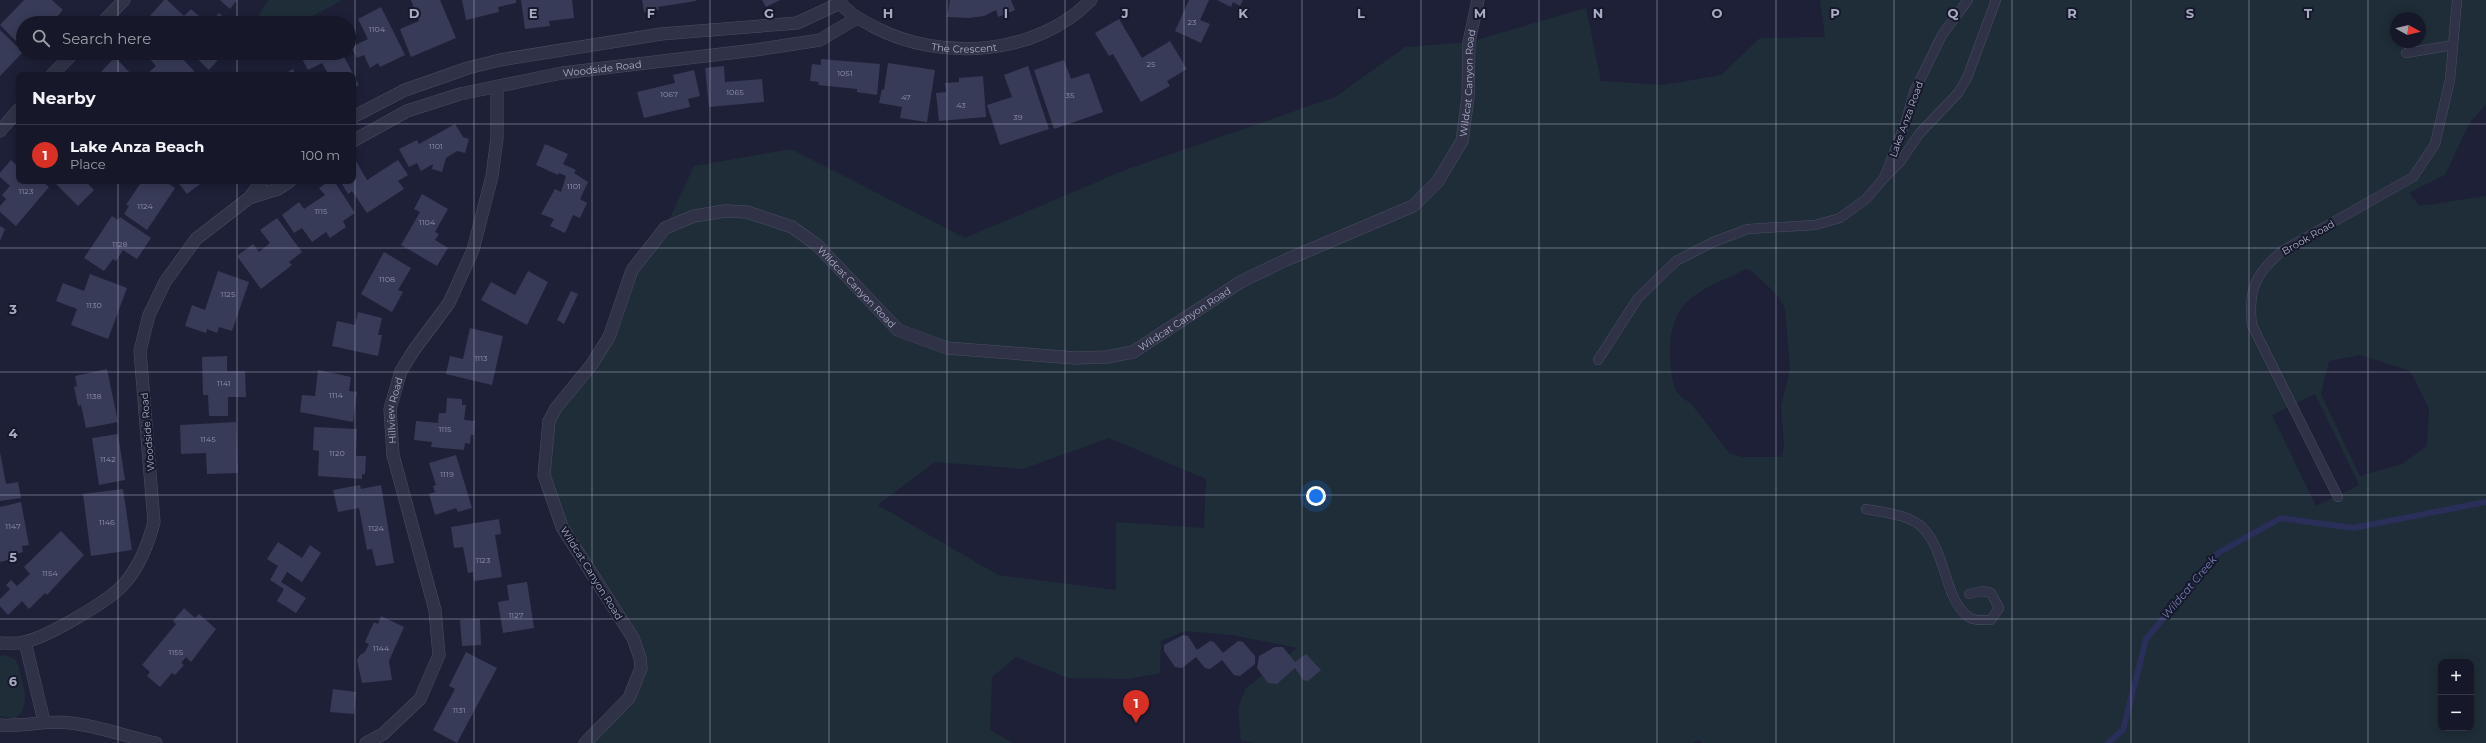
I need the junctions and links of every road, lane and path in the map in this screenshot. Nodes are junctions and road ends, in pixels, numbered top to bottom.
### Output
1 (124, 0) edge
2 (1092, 0) edge
3 (1478, 0) edge
4 (1968, 0) edge
5 (1996, 0) edge
6 (2457, 0) edge
7 (839, 2) edge
8 (109, 16) edge
9 (857, 18) junction
10 (2453, 45) junction
11 (2406, 53) dead end
12 (66, 60) edge
13 (55, 72) edge
14 (497, 88) junction
15 (16, 112) edge
16 (356, 115) edge
17 (0, 131) edge
18 (356, 139) edge
19 (1884, 178) junction
20 (260, 184) edge
21 (286, 184) edge
22 (249, 198) junction
23 (1598, 360) dead end
24 (2338, 497) dead end
25 (1866, 509) dead end
26 (1968, 594) dead end
27 (25, 642) junction
28 (0, 643) edge
29 (44, 721) junction
30 (0, 725) edge
31 (156, 743) edge
32 (366, 743) edge
33 (585, 743) edge

1 - 8 street
2 - 9 street, The Crescent
3 - 33 street, Wildcat Canyon Road
4 - 19 lane, Lake Anza Road
5 - 19 lane, Lake Anza Road
6 - 10 lane, Brook Road
7 - 9 street, The Crescent
7 - 16 street
9 - 14 street, Woodside Road
10 - 11 lane
10 - 24 lane, Brook Road
12 - 13 street
14 - 18 street, Woodside Road
14 - 32 street, Hillview Road
15 - 17 street
19 - 23 lane, Lake Anza Road
20 - 22 street, Woodside Road
21 - 22 street, Woodside Road
22 - 27 street, Woodside Road
25 - 26 lane
27 - 28 street, Woodside Road
27 - 29 street
29 - 30 street
29 - 31 street

